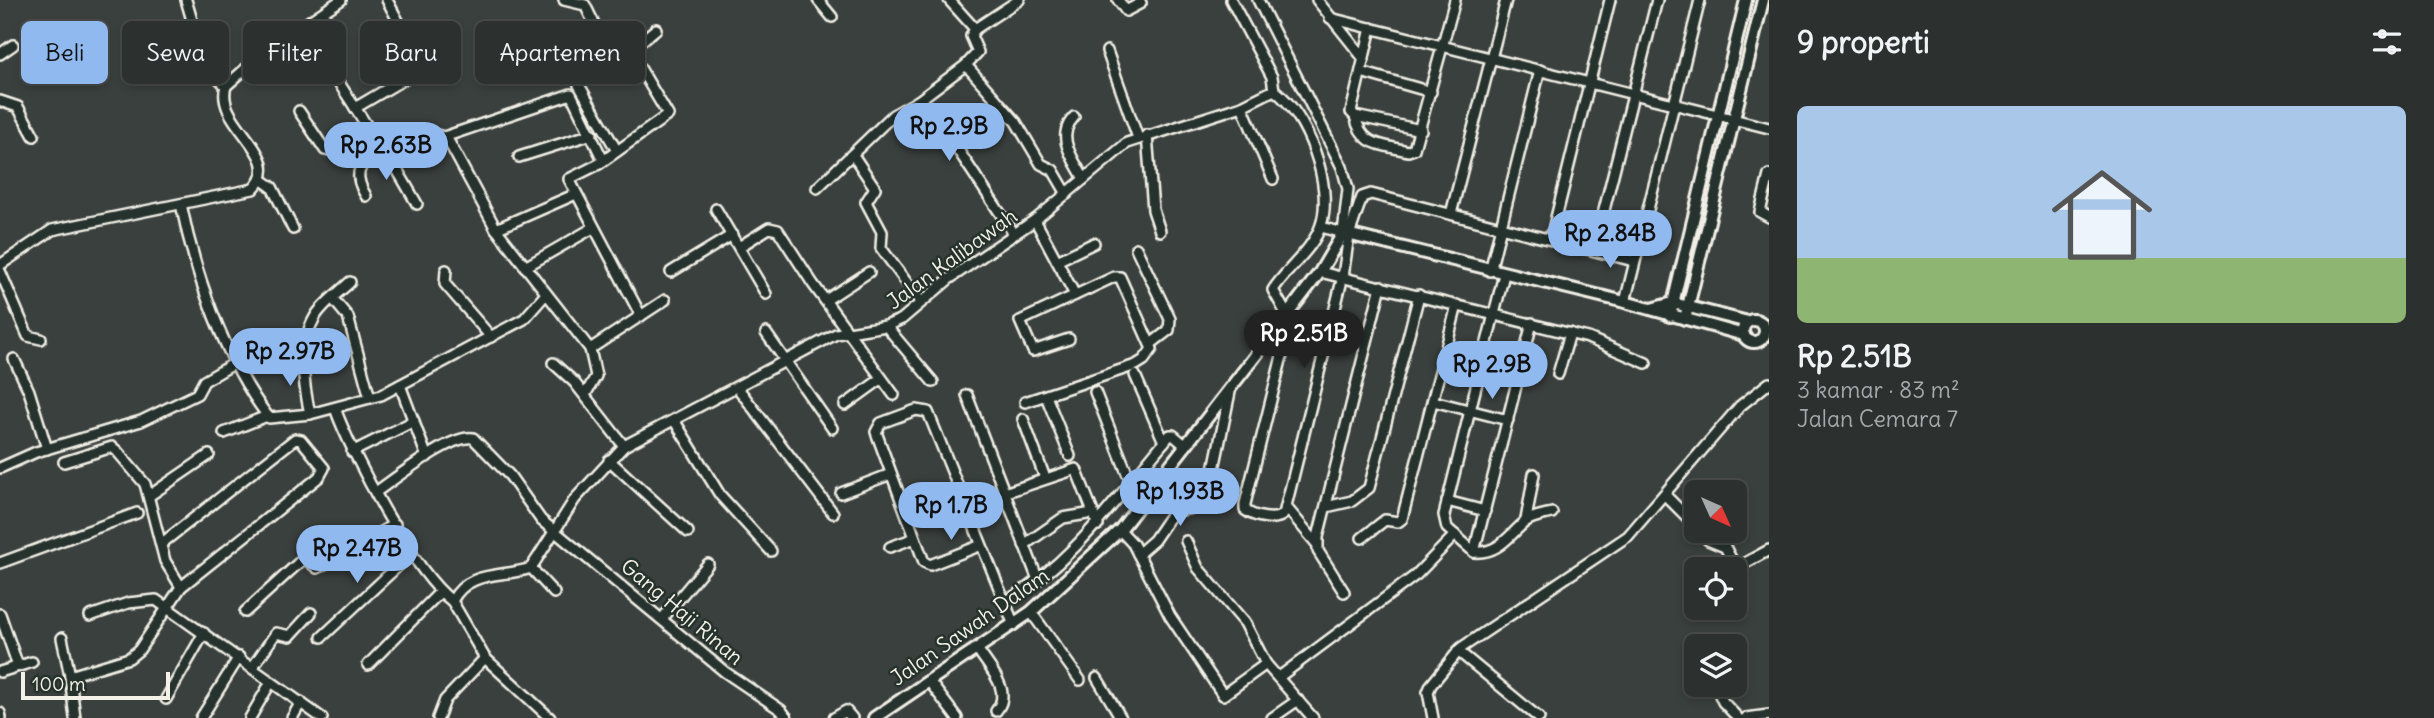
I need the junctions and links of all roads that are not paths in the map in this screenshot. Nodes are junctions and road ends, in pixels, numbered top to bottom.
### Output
1 (187, 0) edge
2 (387, 0) edge
3 (564, 0) edge
4 (818, 0) edge
5 (949, 0) edge
6 (1019, 0) edge
7 (1118, 0) edge
8 (1231, 0) edge
9 (1258, 0) edge
10 (1317, 0) edge
11 (1506, 0) edge
12 (1610, 0) edge
13 (1657, 0) edge
14 (1700, 0) edge
15 (1746, 0) edge
16 (1763, 0) edge
17 (337, 1) edge
18 (1453, 1) edge
19 (1141, 3) dead end
20 (832, 17) dead end
21 (1330, 18) junction
22 (309, 21) edge
23 (398, 21) edge
24 (592, 21) edge
25 (1371, 28) junction
26 (656, 29) dead end
27 (975, 29) junction
28 (645, 38) edge
29 (13, 45) dead end
30 (1444, 47) junction
31 (1107, 51) dead end
32 (0, 54) edge
33 (1489, 58) junction
34 (1364, 59) junction
35 (966, 65) junction
36 (1540, 70) junction
37 (243, 71) edge
38 (1361, 72) junction
39 (645, 76) edge
40 (1588, 82) junction
41 (339, 84) edge
42 (396, 84) edge
43 (579, 84) edge
44 (226, 86) junction
45 (1274, 90) junction
46 (1431, 92) junction
47 (1634, 93) junction
48 (0, 101) edge
49 (918, 101) junction
50 (1675, 103) junction
51 (1242, 106) junction
52 (355, 108) junction
53 (299, 111) dead end
54 (1717, 114) junction
55 (1355, 116) junction
56 (1074, 117) dead end
57 (1733, 119) junction
58 (1769, 128) edge
59 (1421, 130) junction
60 (592, 134) junction
61 (34, 136) dead end
62 (1142, 136) junction
63 (444, 137) junction
64 (381, 145) junction
65 (617, 150) junction
66 (853, 155) junction
67 (519, 157) dead end
68 (368, 158) junction
69 (603, 160) junction
70 (1769, 175) edge
71 (1083, 179) junction
72 (1273, 179) dead end
73 (262, 180) junction
74 (817, 188) dead end
75 (576, 194) junction
76 (1067, 194) junction
77 (366, 196) dead end
78 (181, 204) junction
79 (417, 204) dead end
80 (716, 209) dead end
81 (1451, 214) junction
82 (1769, 217) edge
83 (1035, 220) junction
84 (593, 228) junction
85 (1324, 228) junction
86 (1502, 228) junction
87 (293, 229) dead end
88 (496, 229) junction
89 (1160, 231) dead end
90 (1343, 233) junction
91 (732, 234) junction
92 (1013, 234) junction
93 (1551, 238) junction
94 (1094, 243) dead end
95 (740, 247) junction
96 (1136, 248) dead end
97 (1594, 250) junction
98 (1057, 261) junction
99 (1634, 261) junction
100 (0, 265) edge
101 (1491, 265) junction
102 (525, 267) junction
103 (446, 270) dead end
104 (0, 271) edge
105 (1320, 271) junction
106 (671, 272) dead end
107 (869, 272) dead end
108 (1504, 274) junction
109 (1343, 276) junction
110 (350, 282) dead end
111 (1381, 286) junction
112 (546, 294) junction
113 (766, 294) dead end
114 (1075, 295) junction
115 (1419, 295) junction
116 (333, 299) junction
117 (665, 300) dead end
118 (826, 300) junction
119 (921, 302) junction
120 (1625, 302) junction
121 (1673, 303) junction
122 (1457, 305) junction
123 (1688, 306) junction
124 (1651, 309) junction
125 (1287, 315) junction
126 (1494, 315) junction
127 (640, 316) junction
128 (1671, 316) junction
129 (1685, 319) junction
130 (1748, 322) junction
131 (1532, 323) junction
132 (886, 326) junction
133 (846, 330) junction
134 (766, 333) dead end
135 (1570, 333) junction
136 (1744, 335) junction
137 (1767, 335) edge
138 (491, 337) junction
139 (41, 339) dead end
140 (1069, 339) dead end
141 (1152, 343) junction
142 (590, 349) junction
143 (14, 359) dead end
144 (237, 362) junction
145 (783, 362) junction
146 (553, 363) dead end
147 (1646, 363) dead end
148 (1558, 374) dead end
149 (1135, 375) dead end
150 (881, 379) junction
151 (933, 382) dead end
152 (1769, 383) edge
153 (400, 385) junction
154 (737, 387) junction
155 (1095, 392) dead end
156 (1230, 392) junction
157 (585, 395) junction
158 (967, 395) dead end
159 (894, 396) dead end
160 (1046, 396) junction
161 (370, 398) junction
162 (1433, 401) junction
163 (1025, 402) dead end
164 (845, 405) dead end
165 (335, 408) junction
166 (1470, 411) junction
167 (310, 414) junction
168 (267, 416) junction
169 (674, 419) junction
170 (1023, 419) dead end
171 (1508, 420) junction
172 (414, 421) junction
173 (832, 428) dead end
174 (224, 433) dead end
175 (1164, 442) junction
176 (1185, 445) junction
177 (624, 446) junction
178 (47, 449) junction
179 (352, 452) junction
180 (209, 455) dead end
181 (1070, 456) dead end
182 (427, 457) junction
183 (609, 460) junction
184 (64, 462) dead end
185 (0, 468) edge
186 (891, 474) junction
187 (1534, 474) dead end
188 (1045, 478) junction
189 (1132, 483) junction
190 (376, 492) junction
191 (841, 493) dead end
192 (1665, 495) junction
193 (149, 496) junction
194 (1005, 496) junction
195 (1447, 501) junction
196 (1286, 507) junction
197 (1326, 507) junction
198 (1485, 511) junction
199 (137, 513) dead end
200 (834, 513) dead end
201 (1093, 513) junction
202 (1552, 513) dead end
203 (967, 514) junction
204 (1684, 514) edge
205 (1526, 520) junction
206 (395, 524) junction
207 (1098, 526) junction
208 (556, 530) junction
209 (1120, 530) junction
210 (688, 533) dead end
211 (1455, 535) junction
212 (915, 538) junction
213 (1362, 538) dead end
214 (1186, 541) dead end
215 (1715, 543) edge
216 (161, 544) junction
217 (1317, 544) junction
218 (1024, 545) junction
219 (979, 546) junction
220 (890, 547) dead end
221 (1769, 550) edge
222 (771, 551) dead end
223 (1474, 552) junction
224 (412, 553) junction
225 (1139, 554) junction
226 (0, 563) edge
227 (708, 564) dead end
228 (531, 568) junction
229 (1038, 580) junction
230 (440, 592) junction
231 (1344, 592) dead end
232 (554, 593) dead end
233 (174, 596) junction
234 (452, 601) junction
235 (1004, 606) junction
236 (245, 612) dead end
237 (1031, 612) junction
238 (311, 613) dead end
239 (0, 614) edge
240 (90, 616) dead end
241 (662, 619) junction
242 (1013, 623) junction
243 (204, 633) junction
244 (322, 637) dead end
245 (62, 638) dead end
246 (978, 650) junction
247 (1458, 651) junction
248 (239, 657) junction
249 (485, 658) junction
250 (32, 662) dead end
251 (1266, 664) junction
252 (368, 665) dead end
253 (18, 666) junction
254 (254, 666) junction
255 (0, 672) edge
256 (70, 676) junction
257 (1279, 677) junction
258 (1097, 678) dead end
259 (1080, 680) dead end
260 (929, 681) junction
261 (271, 682) junction
262 (1721, 697) edge
263 (166, 699) dead end
264 (1298, 699) junction
265 (300, 702) junction
266 (996, 711) dead end
267 (0, 712) edge
268 (888, 714) edge
269 (850, 715) edge
270 (1769, 715) edge
271 (1, 718) edge
272 (75, 718) edge
273 (201, 718) edge
274 (250, 718) edge
275 (292, 718) edge
276 (322, 718) edge
277 (438, 718) edge
278 (550, 718) edge
279 (787, 718) edge
280 (834, 718) edge
281 (874, 718) edge
282 (957, 718) edge
283 (1121, 718) edge
284 (1272, 718) edge
285 (1313, 718) edge
286 (1433, 718) edge
287 (1539, 718) edge
288 (1738, 718) edge
289 (1746, 718) edge

1 - 44 street
2 - 23 street
3 - 24 street
4 - 20 street
5 - 27 street
6 - 27 street
7 - 19 street
8 - 45 street
9 - 90 street
10 - 21 street
11 - 33 street
12 - 40 street
13 - 47 street
14 - 50 street
15 - 54 street
16 - 57 street
17 - 22 street
18 - 30 street
21 - 25 street
21 - 34 street
25 - 30 street
25 - 34 street
26 - 28 street
27 - 35 street
29 - 32 street
30 - 33 street
30 - 46 street
31 - 62 street
33 - 36 street
33 - 81 street
34 - 38 street
35 - 49 street
35 - 76 street
36 - 40 street
36 - 86 street
37 - 44 street
38 - 46 street
38 - 55 street
39 - 65 street
40 - 47 street
40 - 93 street
41 - 52 street
42 - 52 street
43 - 65 street
44 - 73 street
45 - 51 street, Jalan Kalibawah
45 - 85 street
46 - 59 street
47 - 50 street
47 - 97 street
48 - 61 street
49 - 66 street
49 - 92 street
50 - 54 street
50 - 99 street
51 - 62 street, Jalan Kalibawah
51 - 72 street
52 - 64 street
53 - 68 street
54 - 57 street
54 - 121 street
55 - 59 street
55 - 59 street
56 - 71 street
57 - 58 street
57 - 123 street
60 - 63 street
60 - 67 street
60 - 69 street
62 - 71 street, Jalan Kalibawah
62 - 89 street
63 - 64 street
63 - 88 street
64 - 68 street
64 - 79 street
65 - 69 street
66 - 74 street
66 - 119 street
68 - 77 street
69 - 75 street
70 - 82 street
71 - 76 street, Jalan Kalibawah
73 - 78 street
73 - 87 street
75 - 84 street
75 - 88 street
76 - 83 street, Jalan Kalibawah
78 - 100 street
78 - 144 street
80 - 91 street
81 - 86 street
81 - 90 street
83 - 92 street, Jalan Kalibawah
83 - 98 street
84 - 102 street
84 - 127 street
85 - 90 street
85 - 125 street
86 - 93 street
86 - 101 street
88 - 102 street
90 - 101 street
90 - 105 street, Jalan Sawah Dalam
90 - 109 street
91 - 95 street
91 - 106 street
92 - 119 street, Jalan Kalibawah
93 - 97 street
94 - 98 street
95 - 113 street
95 - 118 street
96 - 141 street
97 - 99 street
98 - 114 street
99 - 120 street
101 - 108 street
102 - 112 street
103 - 138 street
104 - 139 street
105 - 109 street
105 - 125 street, Jalan Sawah Dalam
107 - 118 street
108 - 120 street
108 - 126 street
109 - 111 street
109 - 196 street
110 - 116 street
111 - 115 street
111 - 197 street
112 - 138 street
112 - 142 street
114 - 140 street
114 - 141 street
115 - 122 street
115 - 197 street
116 - 161 street
116 - 167 street
117 - 127 street
118 - 133 street
119 - 132 street, Jalan Kalibawah
120 - 124 street
121 - 123 street
121 - 124 street
121 - 128 street
122 - 126 street
122 - 162 street
123 - 129 street
123 - 130 street
124 - 128 street
125 - 156 street, Jalan Sawah Dalam
125 - 196 street
126 - 131 street
126 - 166 street
127 - 142 street
128 - 129 street
129 - 136 street
130 - 136 street
130 - 137 street
131 - 135 street
131 - 171 street
132 - 133 street, Jalan Kalibawah
132 - 151 street
133 - 145 street, Jalan Kalibawah
133 - 150 street
134 - 145 street
135 - 147 street
135 - 148 street
136 - 137 street
138 - 153 street
141 - 160 street
142 - 157 street
143 - 178 street
144 - 168 street
144 - 178 street
145 - 154 street, Jalan Kalibawah
145 - 173 street
146 - 157 street
149 - 175 street
150 - 159 street
150 - 164 street
152 - 192 street
153 - 161 street
153 - 172 street
154 - 169 street, Jalan Kalibawah
154 - 200 street
155 - 189 street
156 - 176 street, Jalan Sawah Dalam
156 - 225 street
157 - 177 street
158 - 194 street
160 - 163 street
160 - 181 street
161 - 165 street
162 - 166 street
162 - 213 street
165 - 167 street
165 - 179 street
166 - 171 street
166 - 195 street
167 - 168 street
168 - 174 street
169 - 177 street, Jalan Kalibawah
169 - 222 street
170 - 188 street
171 - 198 street
172 - 179 street
172 - 182 street
175 - 176 street
175 - 189 street
176 - 209 street, Jalan Sawah Dalam
177 - 183 street, Jalan Kalibawah
178 - 185 street
179 - 190 street
180 - 193 street
182 - 190 street
182 - 208 street, Gang Haji Rinan
183 - 208 street, Jalan Kalibawah
183 - 210 street
184 - 193 street
186 - 191 street
186 - 203 street
186 - 212 street
187 - 205 street
188 - 194 street
188 - 201 street
189 - 207 street
190 - 206 street
192 - 204 street
192 - 247 street
193 - 216 street
194 - 203 street
194 - 218 street
195 - 198 street
195 - 211 street
196 - 217 street
197 - 217 street
198 - 223 street
199 - 226 street
201 - 207 street
201 - 218 street
202 - 205 street
203 - 219 street
205 - 223 street
206 - 224 street
206 - 236 street
207 - 229 street
208 - 228 street, Jalan Kalibawah
208 - 241 street, Gang Haji Rinan
209 - 225 street
209 - 237 street, Jalan Sawah Dalam
211 - 223 street
211 - 257 street
212 - 219 street
212 - 220 street
214 - 251 street
215 - 221 street
216 - 233 street
216 - 233 street
217 - 231 street
218 - 229 street
219 - 235 street
224 - 230 street
224 - 244 street
225 - 251 street
227 - 241 street
228 - 232 street
228 - 234 street
229 - 235 street
230 - 234 street
230 - 252 street
233 - 240 street
233 - 243 street
233 - 256 street
234 - 249 street
235 - 242 street
237 - 242 street, Jalan Sawah Dalam
237 - 259 street
238 - 254 street
239 - 253 street
241 - 279 street, Gang Haji Rinan
242 - 246 street, Jalan Sawah Dalam
243 - 248 street
243 - 263 street
245 - 256 street
246 - 260 street, Jalan Sawah Dalam
246 - 266 street
247 - 286 street
247 - 287 street
248 - 254 street
248 - 273 street
249 - 277 street
249 - 278 street
250 - 253 street
251 - 257 street
253 - 255 street
254 - 261 street
256 - 272 street
257 - 264 street
258 - 283 street
260 - 268 street, Jalan Sawah Dalam
260 - 282 street
261 - 265 street
261 - 274 street
262 - 288 street
264 - 284 street
264 - 285 street
265 - 275 street
265 - 276 street
267 - 271 street
268 - 281 street, Jalan Sawah Dalam
269 - 280 street
270 - 289 street

